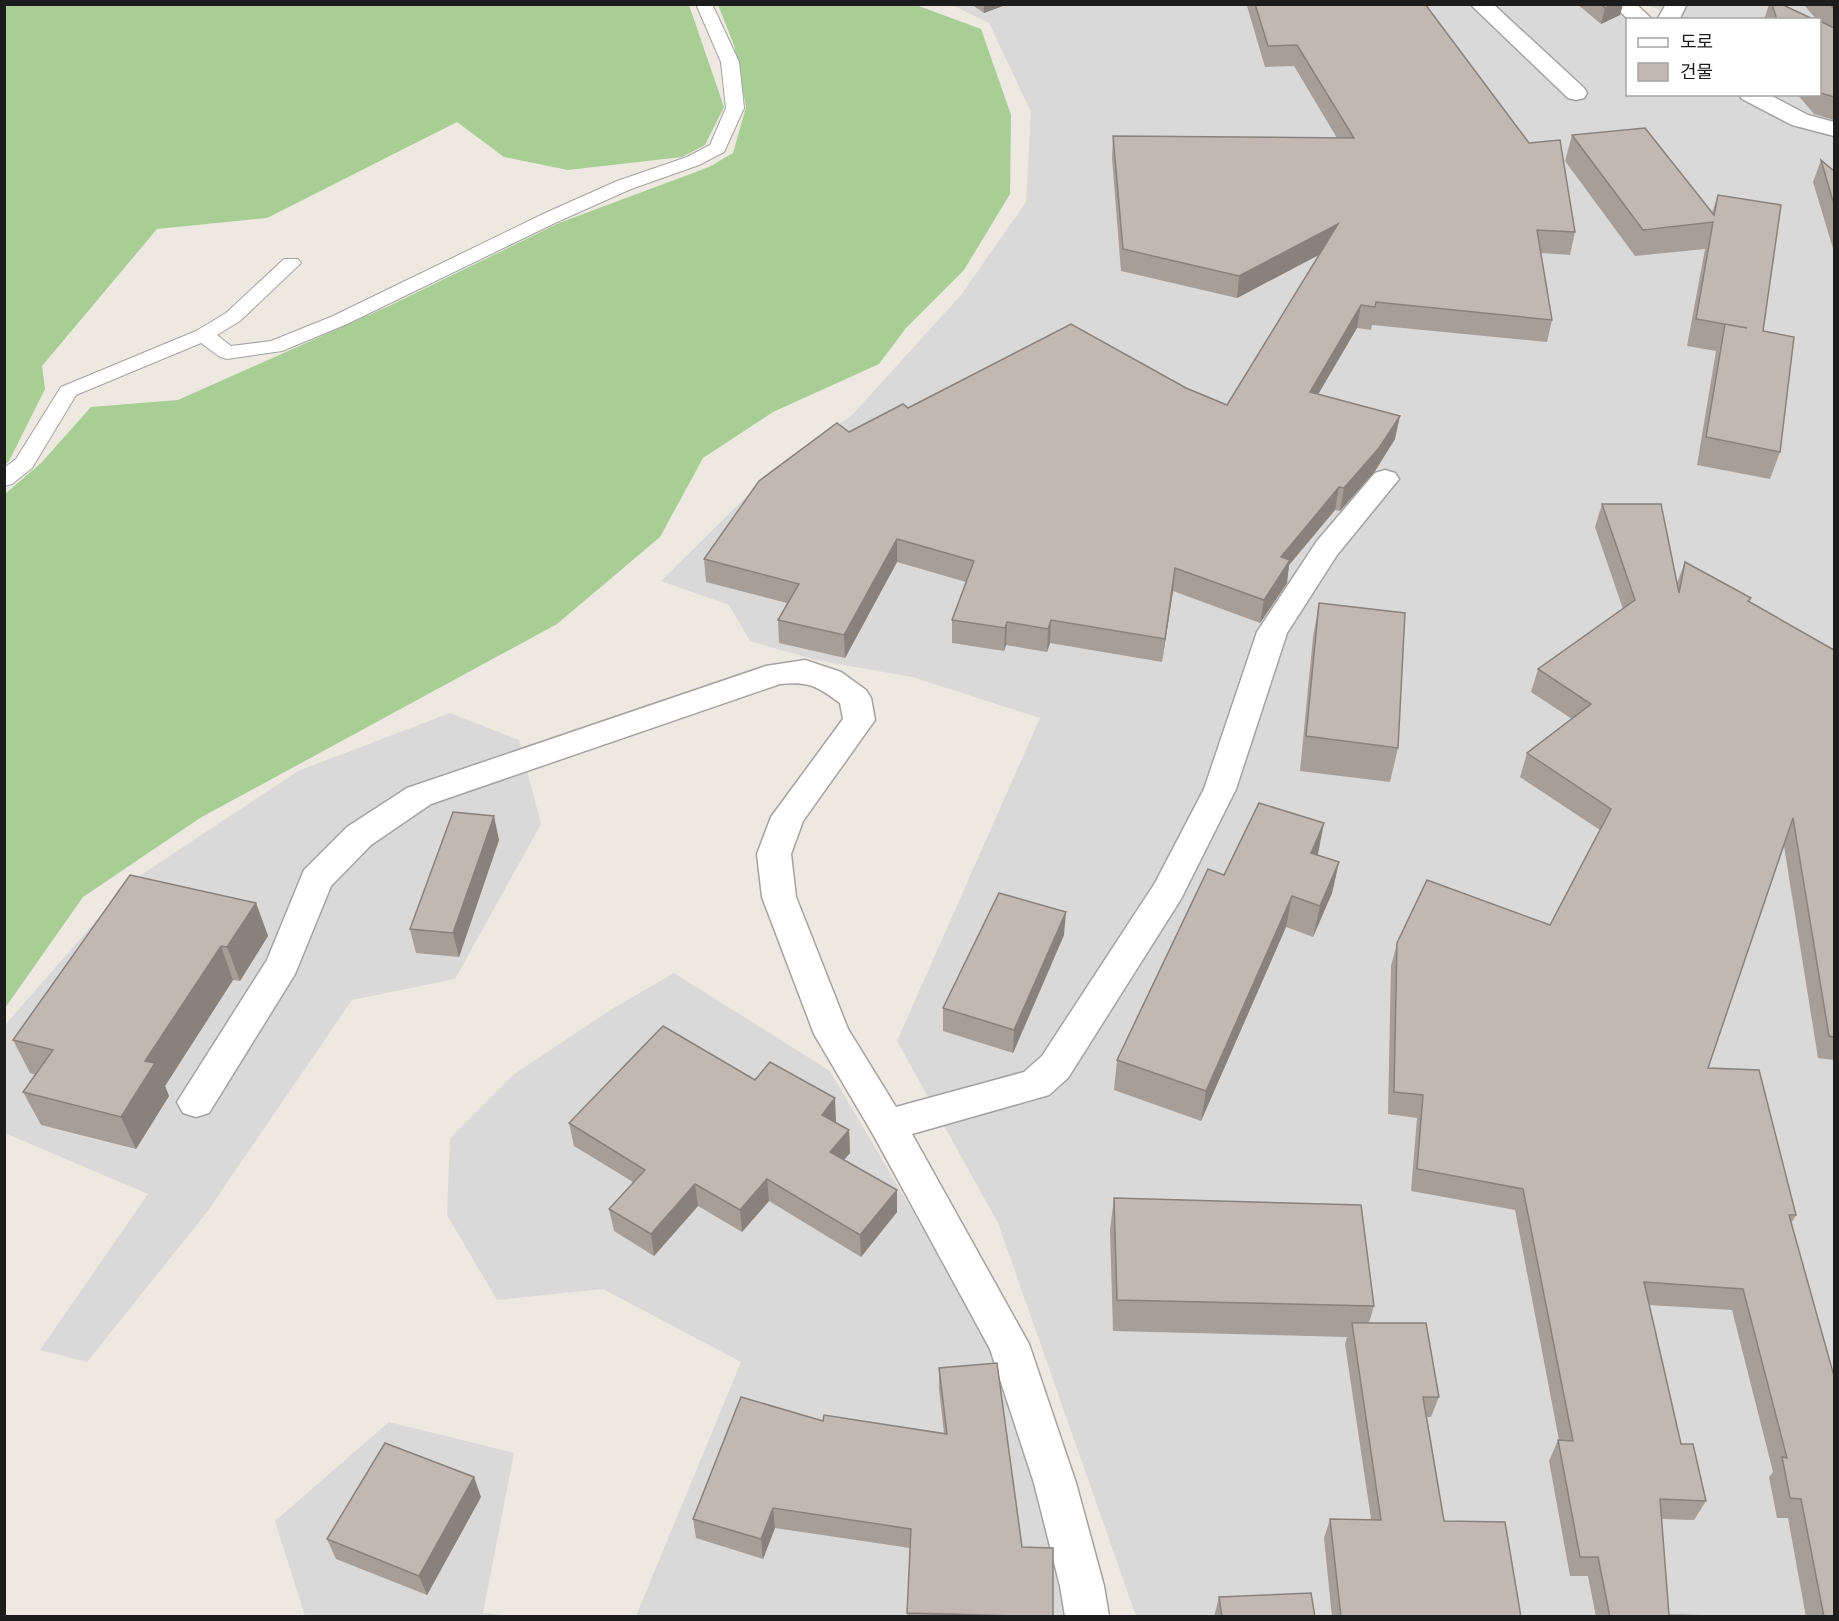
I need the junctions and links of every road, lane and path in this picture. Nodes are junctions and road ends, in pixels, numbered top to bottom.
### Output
1 (704, 4) edge
2 (1480, 4) edge
3 (1622, 4) edge
4 (1677, 4) edge
5 (1640, 18) edge
6 (1669, 18) edge
7 (1576, 93) dead end
8 (1754, 96) edge
9 (1834, 129) edge
10 (291, 263) dead end
11 (203, 335) junction
12 (4, 479) edge
13 (1385, 479) dead end
14 (196, 1102) dead end
15 (887, 1125) junction
16 (1087, 1617) edge

1 - 11 lane
2 - 7 street
3 - 5 street
4 - 6 street
8 - 9 street
10 - 11 lane
11 - 12 lane
13 - 15 street
14 - 15 street
15 - 16 street

